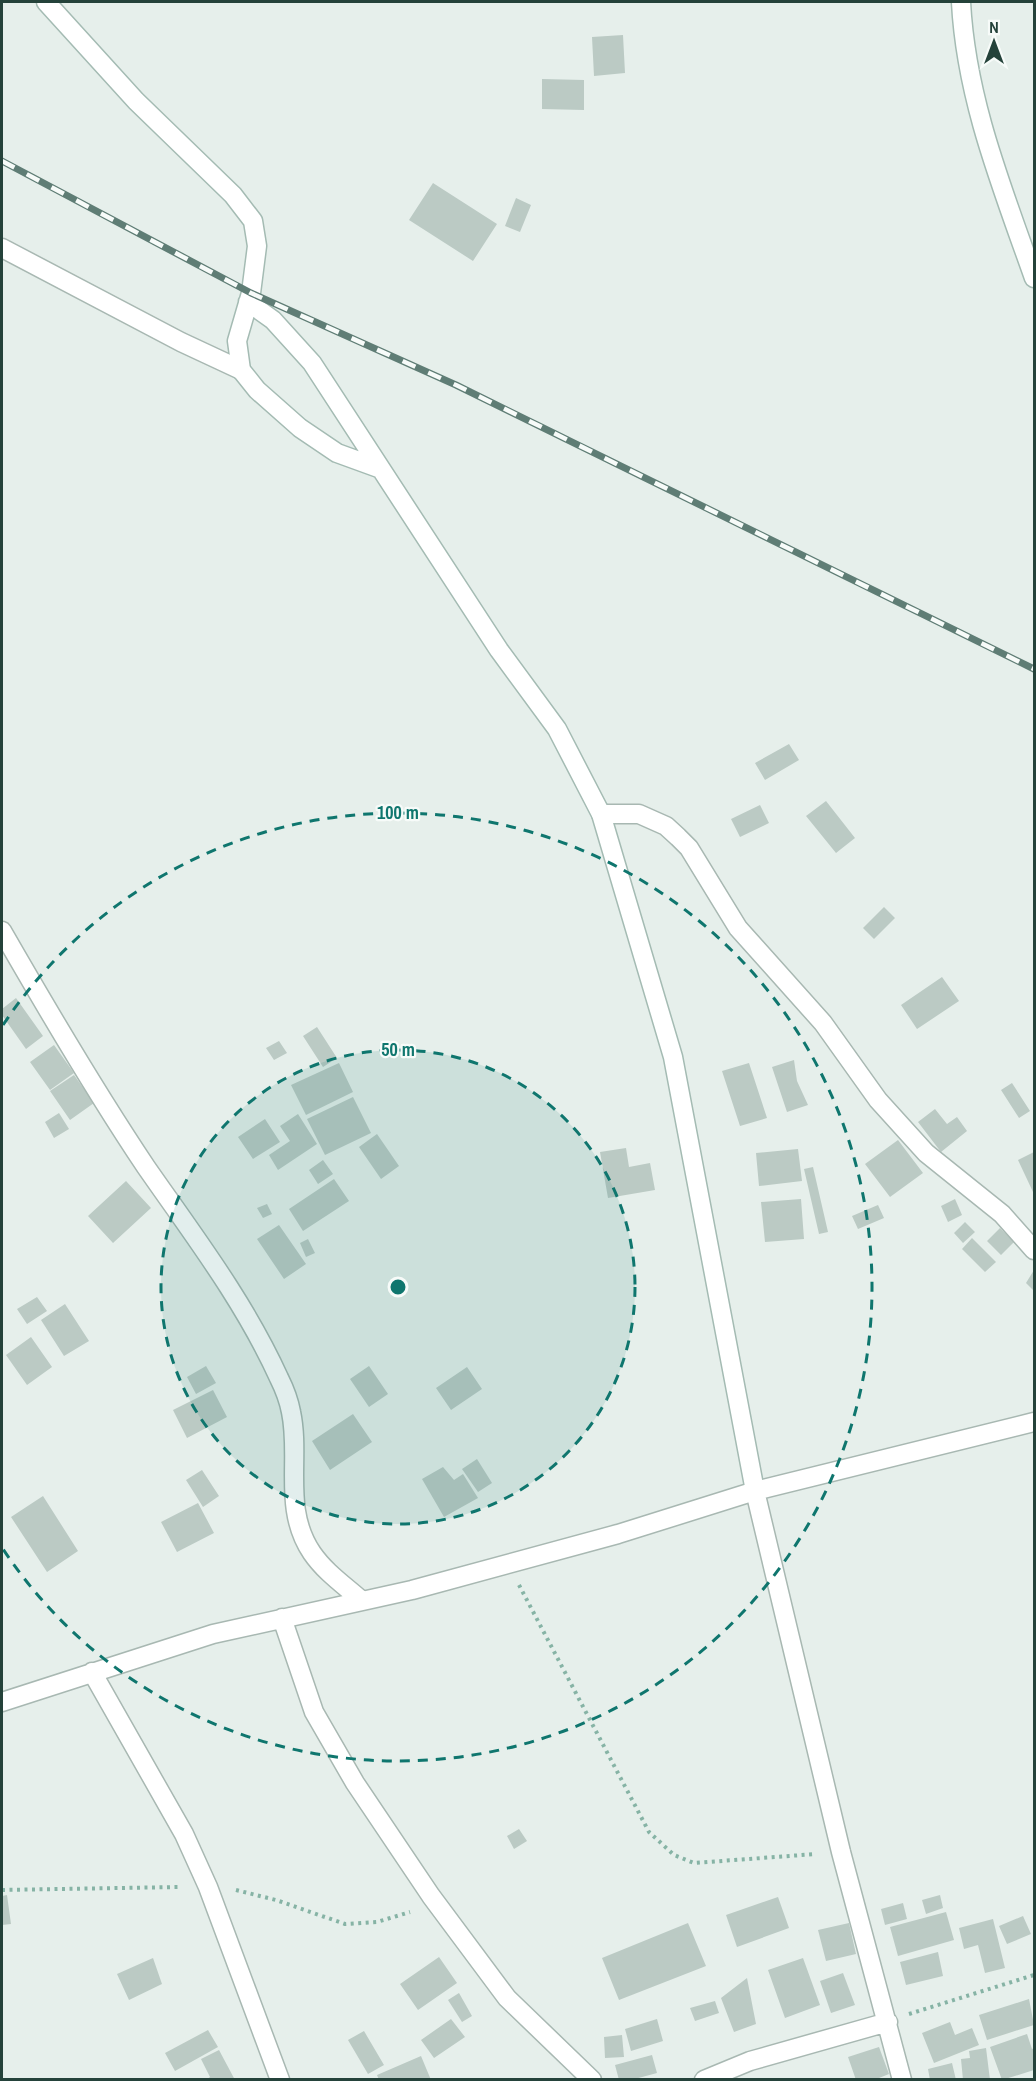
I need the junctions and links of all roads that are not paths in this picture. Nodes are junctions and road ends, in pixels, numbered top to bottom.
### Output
1 (46, 2) edge
2 (961, 2) edge
3 (2, 248) edge
4 (1035, 278) edge
5 (248, 302) junction
6 (241, 370) junction
7 (381, 469) junction
8 (601, 814) junction
9 (2, 931) edge
10 (1035, 1250) edge
11 (1035, 1422) edge
12 (755, 1491) junction
13 (361, 1600) junction
14 (282, 1618) junction
15 (92, 1672) junction
16 (2, 1702) edge
17 (888, 2022) junction
18 (280, 2079) edge
19 (592, 2079) edge
20 (704, 2079) edge
21 (902, 2079) edge

1 - 5 street
2 - 4 street
3 - 6 street
5 - 6 street
5 - 7 street
6 - 7 street
7 - 8 street
8 - 10 street
8 - 12 street
9 - 13 street
11 - 12 street
12 - 13 street
12 - 17 street
13 - 14 street
14 - 15 street
14 - 19 street
15 - 16 street
15 - 18 street
17 - 20 street
17 - 21 street

